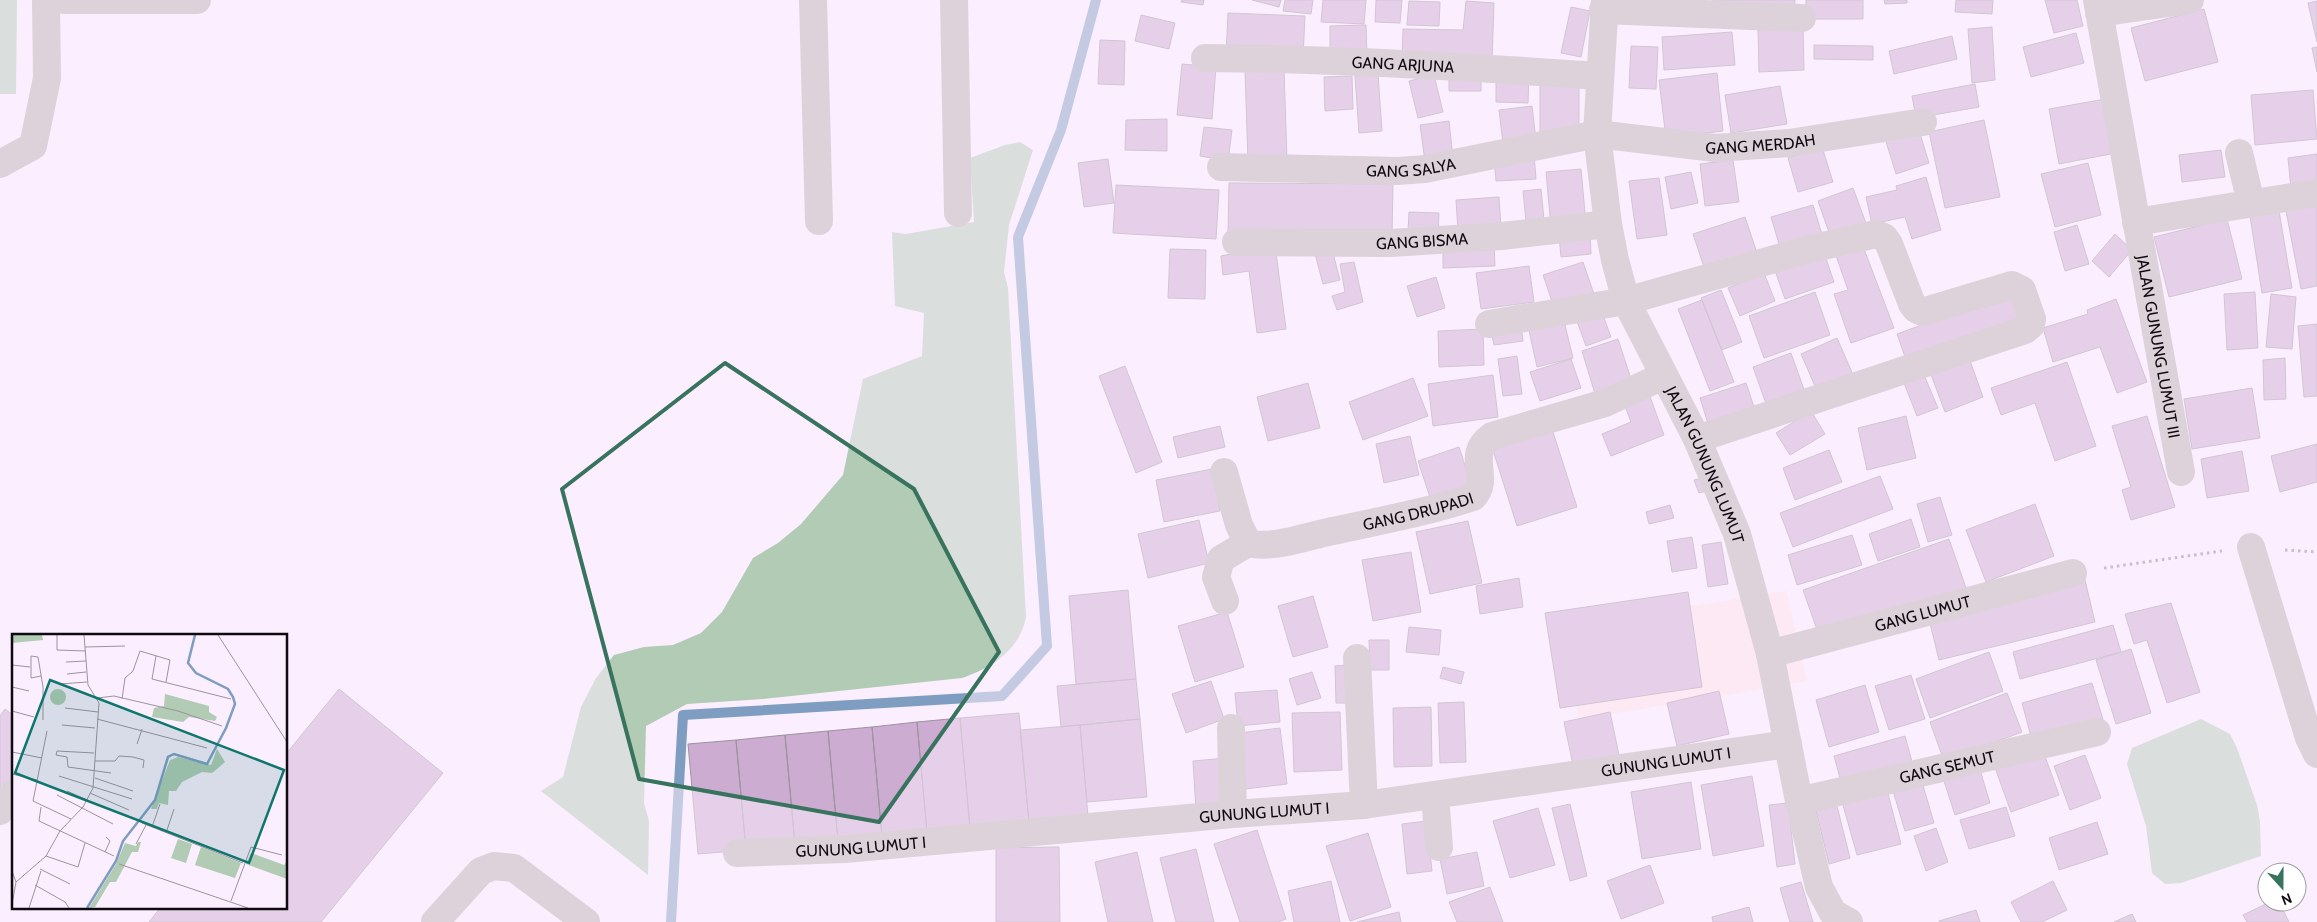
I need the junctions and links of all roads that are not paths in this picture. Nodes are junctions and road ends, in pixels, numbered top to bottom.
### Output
1 (46, 0) edge
2 (65, 0) edge
3 (197, 0) edge
4 (813, 0) edge
5 (954, 0) edge
6 (2190, 0) edge
7 (1604, 5) edge
8 (2098, 7) edge
9 (1802, 18) dead end
10 (1205, 58) dead end
11 (1600, 76) junction
12 (1922, 122) dead end
13 (1597, 134) junction
14 (2239, 153) dead end
15 (0, 164) edge
16 (1220, 167) dead end
17 (2317, 193) edge
18 (2252, 204) junction
19 (958, 213) dead end
20 (820, 221) dead end
21 (2136, 222) junction
22 (1608, 224) junction
23 (1236, 242) dead end
24 (1626, 300) junction
25 (1490, 324) dead end
26 (1663, 376) junction
27 (1697, 439) junction
28 (1224, 472) dead end
29 (2180, 472) dead end
30 (1248, 543) junction
31 (2251, 547) road end
32 (2073, 573) road end
33 (1225, 601) dead end
34 (1770, 654) junction
35 (1357, 658) dead end
36 (1232, 728) dead end
37 (2097, 732) dead end
38 (1788, 744) junction
39 (2317, 754) edge
40 (1435, 795) junction
41 (12, 796) edge
42 (1799, 801) junction
43 (1364, 805) junction
44 (0, 811) edge
45 (1233, 814) junction
46 (1439, 848) dead end
47 (737, 853) dead end
48 (435, 922) edge
49 (586, 922) edge
50 (1849, 922) edge

1 - 15 street
2 - 3 street
4 - 20 street
5 - 19 street
6 - 8 street
7 - 9 street
7 - 11 street, JALAN GUNUNG LUMUT
8 - 21 street, JALAN GUNUNG LUMUT III
10 - 11 street, GANG ARJUNA
11 - 13 street, JALAN GUNUNG LUMUT
12 - 13 street, GANG MERDAH
13 - 16 street, GANG SALYA
13 - 22 street, JALAN GUNUNG LUMUT
14 - 18 street
17 - 18 street
18 - 21 street
21 - 29 street, JALAN GUNUNG LUMUT III
22 - 23 street, GANG BISMA
22 - 24 street, JALAN GUNUNG LUMUT
24 - 25 street
24 - 26 street, JALAN GUNUNG LUMUT
24 - 27 street
26 - 27 street, JALAN GUNUNG LUMUT
26 - 30 street, GANG DRUPADI
27 - 34 street, JALAN GUNUNG LUMUT
28 - 30 street
30 - 33 street
31 - 39 street
32 - 34 street, GANG LUMUT
34 - 38 street, JALAN GUNUNG LUMUT
35 - 43 street
36 - 45 street
37 - 42 street, GANG SEMUT
38 - 40 street, GUNUNG LUMUT I
38 - 42 street, JALAN GUNUNG LUMUT
40 - 43 street, GUNUNG LUMUT I
40 - 46 street
41 - 44 street
42 - 50 street, JALAN GUNUNG LUMUT
43 - 45 street, GUNUNG LUMUT I
45 - 47 street, GUNUNG LUMUT I
48 - 49 street

